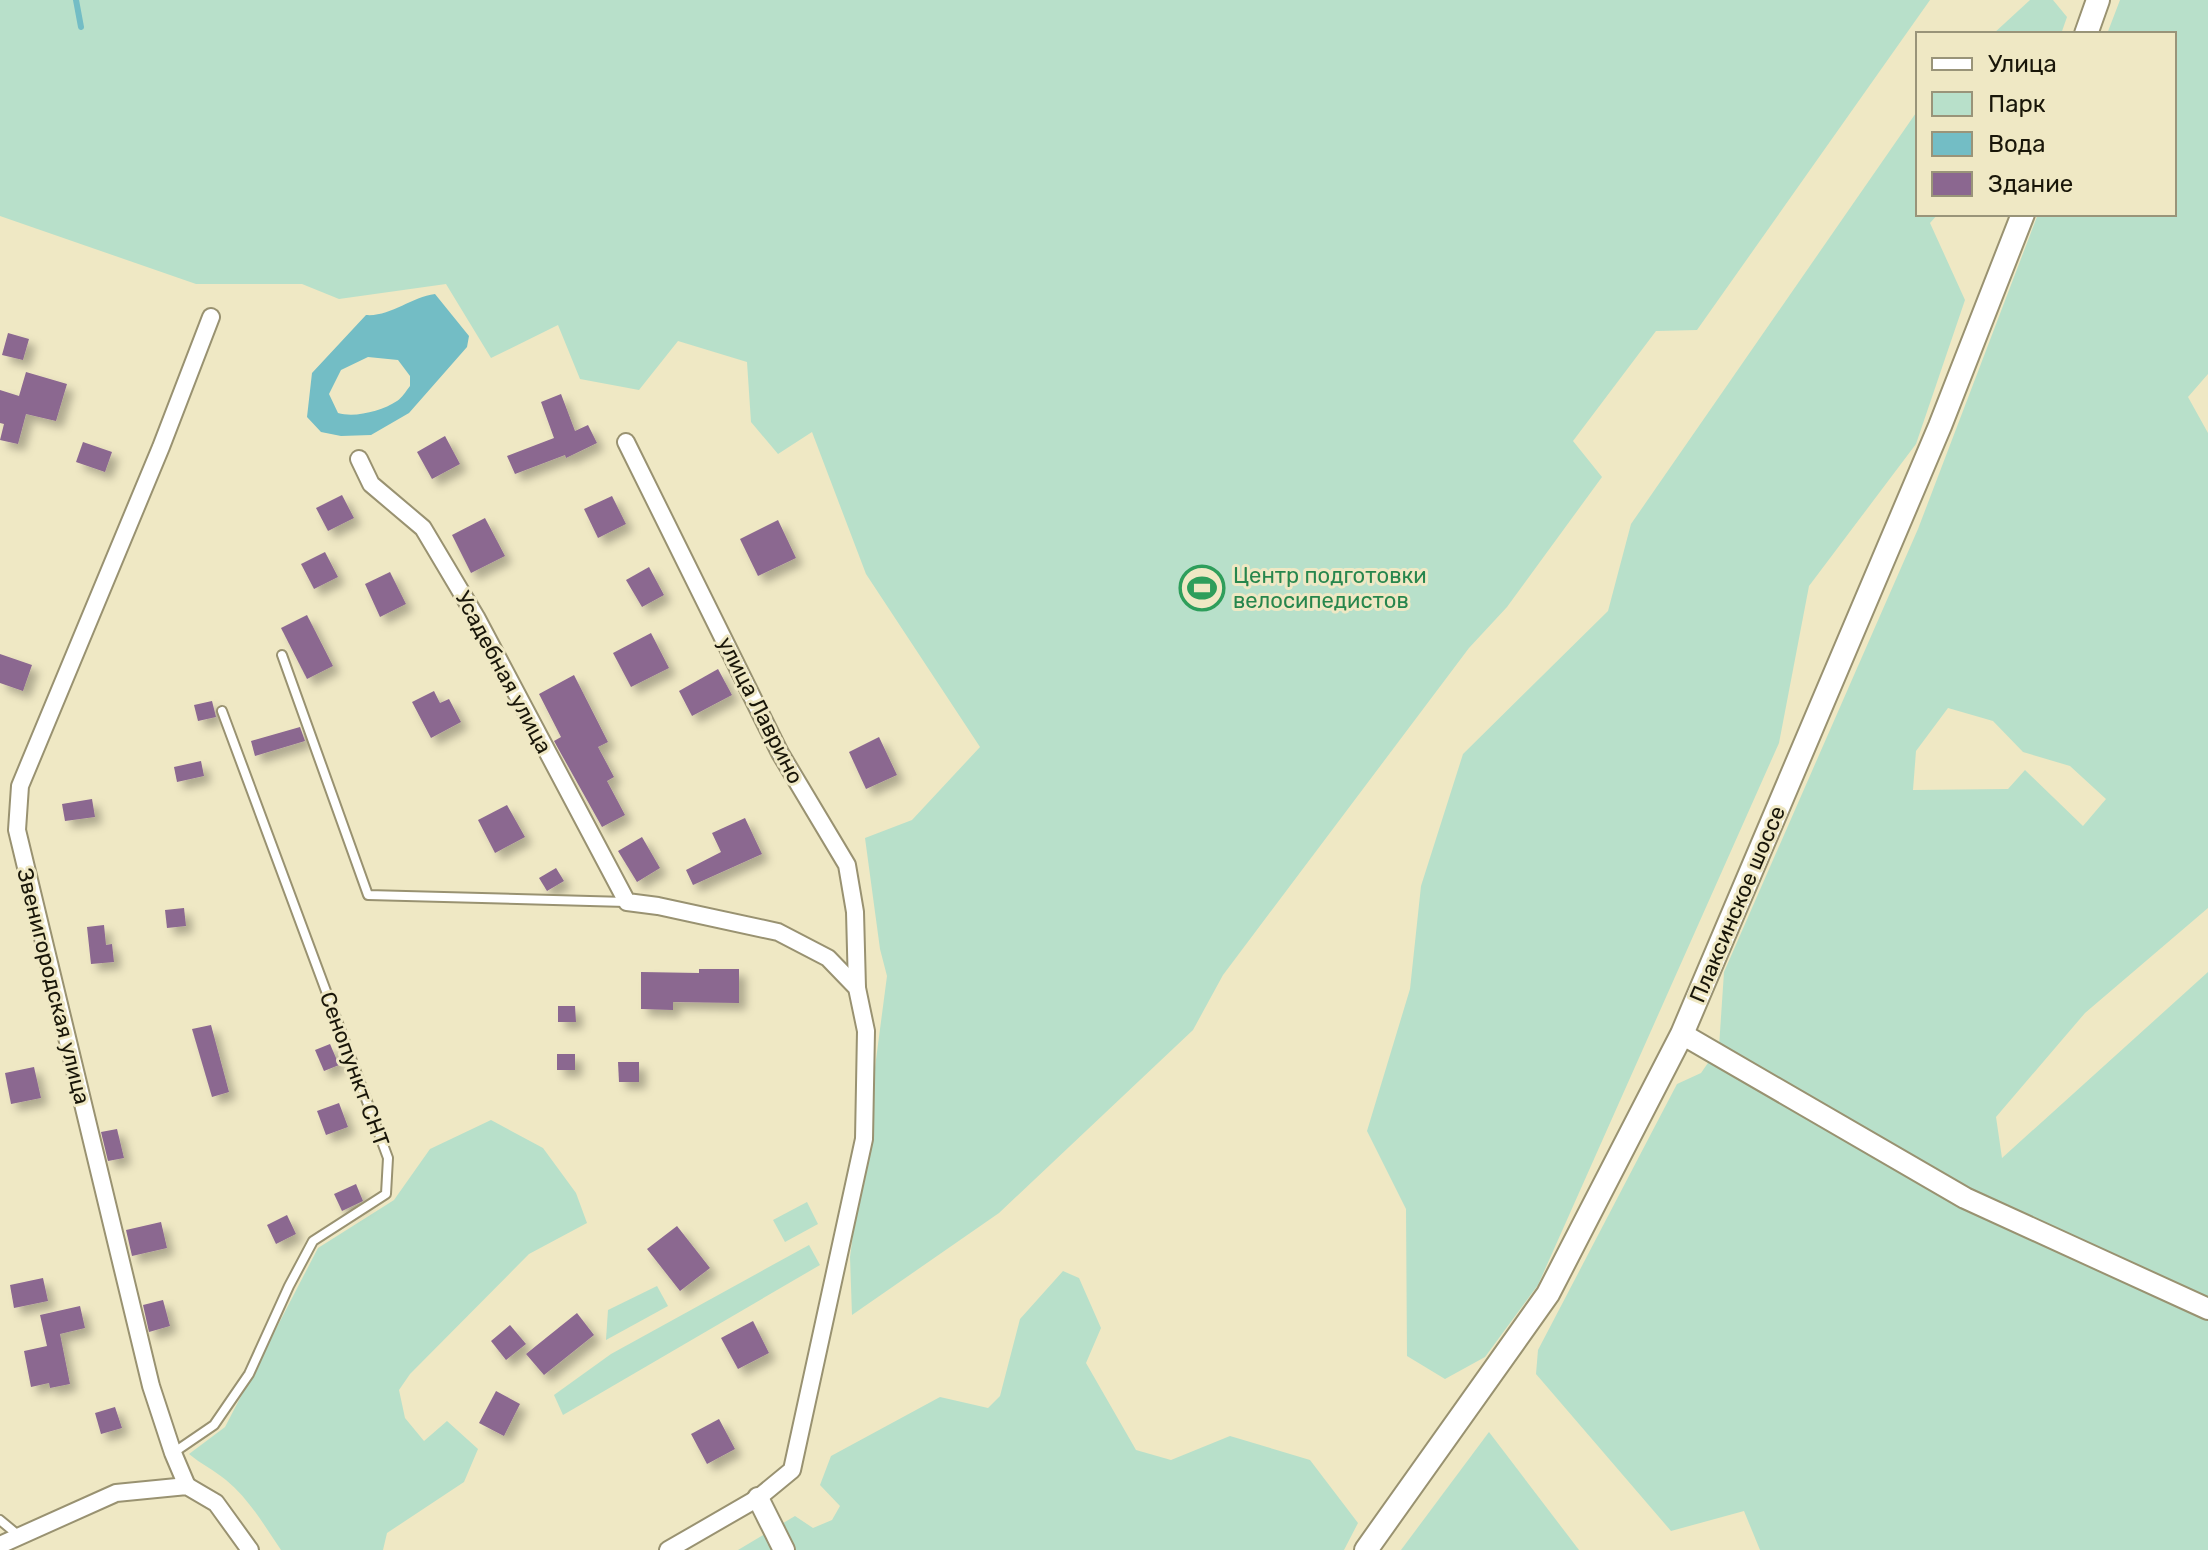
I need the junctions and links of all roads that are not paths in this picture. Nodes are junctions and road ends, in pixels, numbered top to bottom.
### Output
1 (2098, 0) edge
2 (2087, 32) edge
3 (2022, 216) edge
4 (211, 317) dead end
5 (626, 442) dead end
6 (359, 459) dead end
7 (282, 655) dead end
8 (222, 711) dead end
9 (627, 902) junction
10 (857, 988) junction
11 (1682, 1034) junction
12 (2208, 1309) edge
13 (173, 1453) junction
14 (187, 1486) junction
15 (758, 1498) junction
16 (0, 1520) edge
17 (18, 1535) junction
18 (0, 1545) edge
19 (250, 1550) edge
20 (668, 1550) edge
21 (784, 1550) edge
22 (1366, 1550) edge

1 - 2 main road
3 - 11 main road, Плаксинское шоссе
4 - 13 street, Звенигородская улица
5 - 10 street, улица Лаврино
6 - 9 street, Усадебная улица
7 - 9 lane
8 - 13 lane, Сенопункт СНТ
9 - 10 street
10 - 15 street, улица Лаврино
11 - 12 street
11 - 22 main road, Плаксинское шоссе
13 - 14 street, Звенигородская улица
14 - 17 street
14 - 19 street
15 - 20 street
15 - 21 street
16 - 17 lane
17 - 18 street

